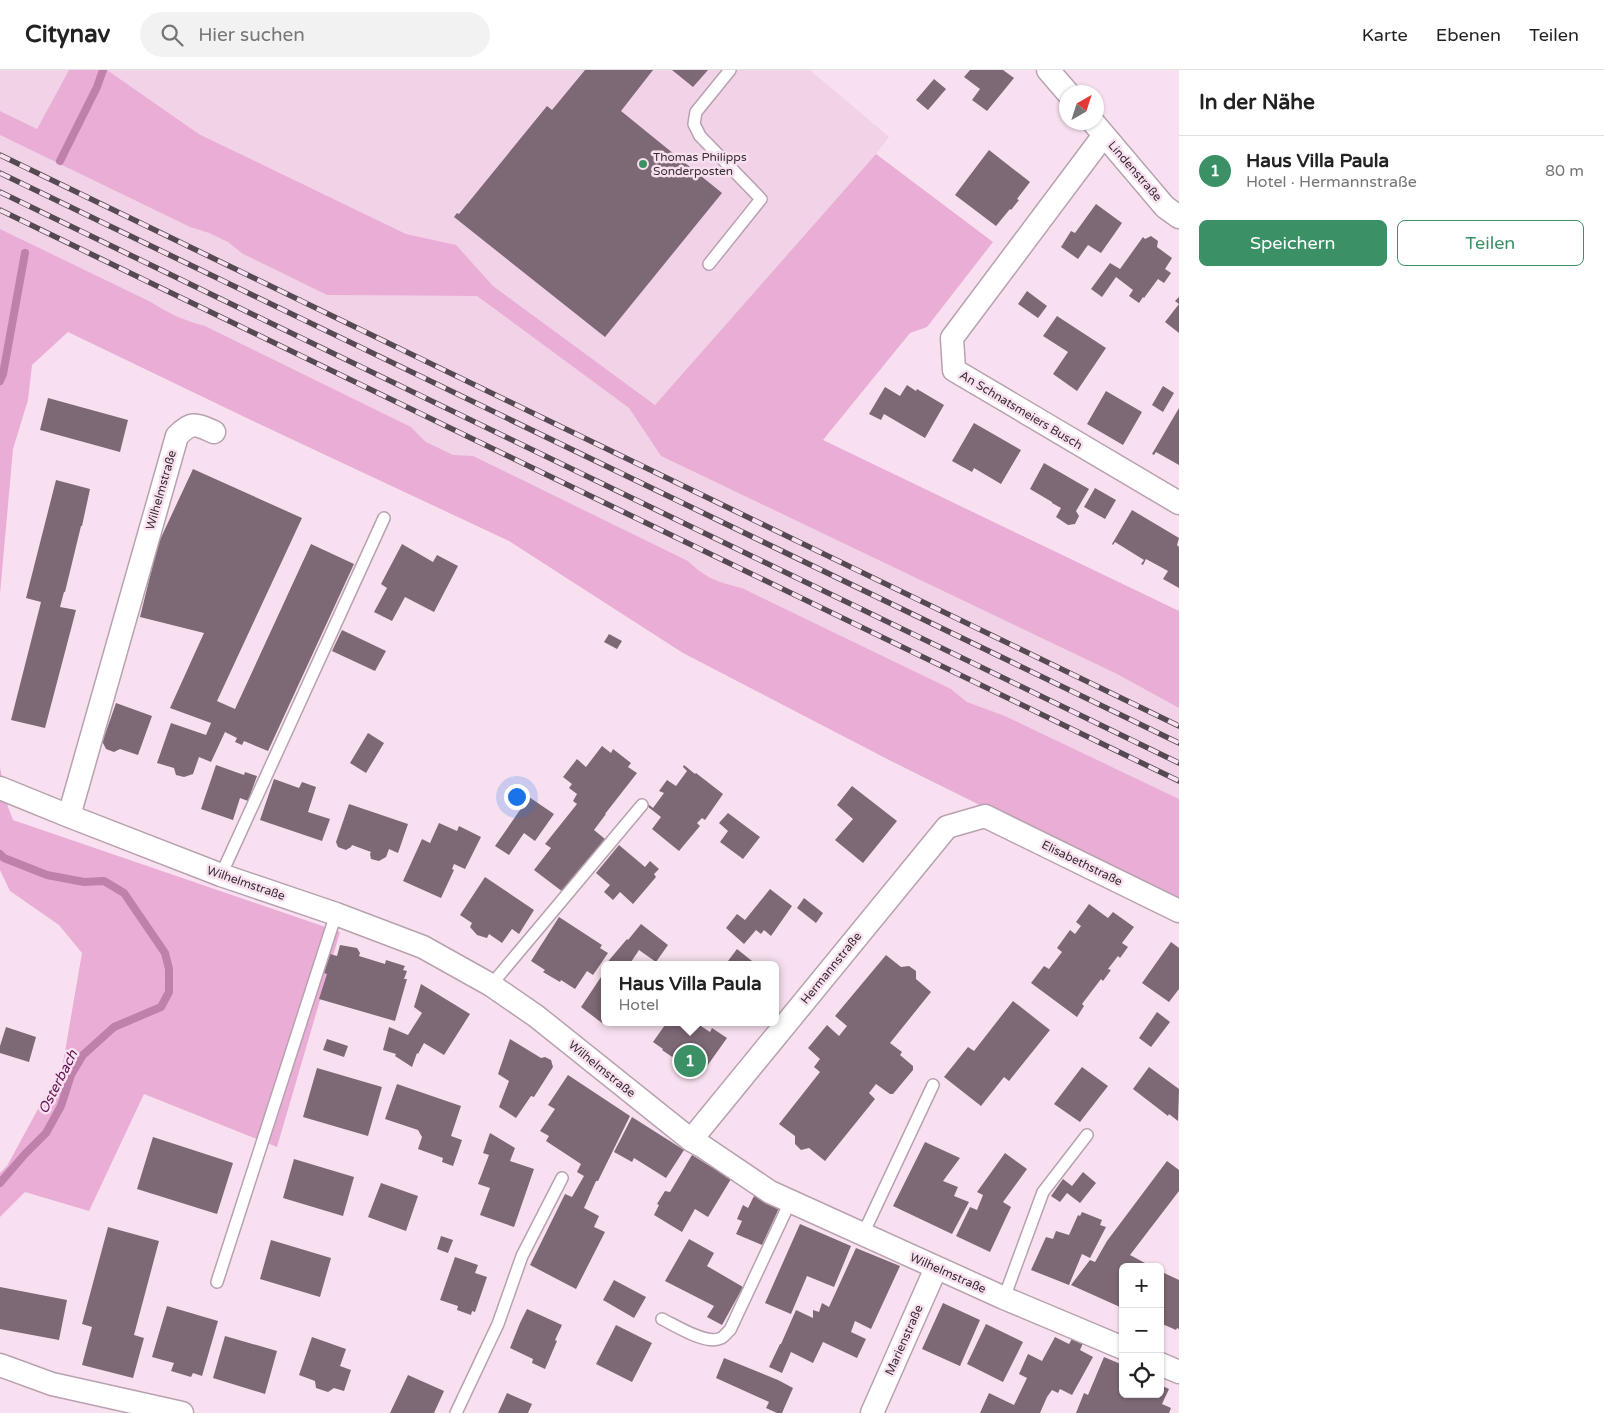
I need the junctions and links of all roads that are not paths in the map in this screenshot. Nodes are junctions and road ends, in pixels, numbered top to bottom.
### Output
1 (730, 70) edge
2 (1048, 70) edge
3 (1062, 85) edge
4 (1097, 130) edge
5 (1099, 130) edge
6 (1179, 217) edge
7 (709, 264) dead end
8 (214, 432) dead end
9 (1179, 503) edge
10 (384, 518) dead end
11 (0, 788) edge
12 (642, 806) dead end
13 (68, 816) junction
14 (985, 816) joint
15 (221, 875) junction
16 (1179, 911) edge
17 (336, 914) junction
18 (491, 985) junction
19 (933, 1085) dead end
20 (1087, 1135) dead end
21 (691, 1140) junction
22 (562, 1178) dead end
23 (790, 1202) junction
24 (863, 1234) junction
25 (936, 1268) junction
26 (217, 1282) dead end
27 (1004, 1298) junction
28 (662, 1319) dead end
29 (1119, 1346) edge
30 (0, 1365) edge
31 (1164, 1366) edge
32 (1179, 1372) edge
33 (182, 1413) edge
34 (456, 1413) edge
35 (872, 1413) edge

1 - 7 lane
2 - 3 street
4 - 9 street, An Schnatsmeiers Busch
5 - 6 street, Lindenstraße
8 - 13 street, Wilhelmstraße
10 - 15 lane
11 - 13 street, Wilhelmstraße
12 - 18 lane
13 - 15 street, Wilhelmstraße
14 - 16 street, Elisabethstraße
14 - 21 street, Hermannstraße
15 - 17 street, Wilhelmstraße
17 - 18 street, Wilhelmstraße
17 - 26 lane
18 - 21 street, Wilhelmstraße
19 - 24 lane
20 - 27 lane
21 - 23 street, Wilhelmstraße
22 - 34 lane
23 - 24 street, Wilhelmstraße
23 - 28 lane
24 - 25 street, Wilhelmstraße
25 - 27 street, Wilhelmstraße
25 - 35 street, Marienstraße
27 - 29 street, Wilhelmstraße
30 - 33 street
31 - 32 street

